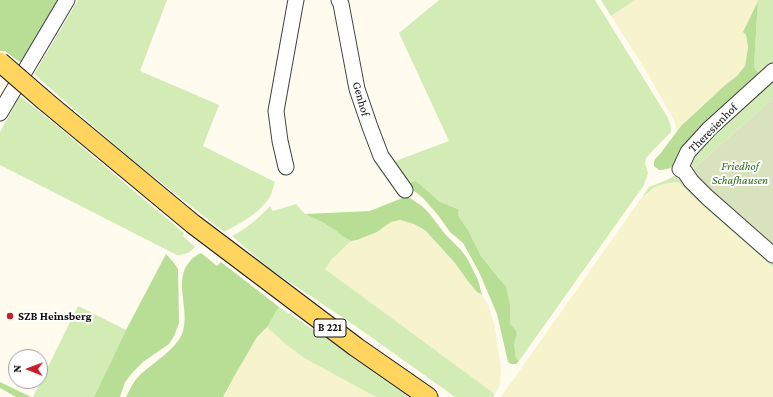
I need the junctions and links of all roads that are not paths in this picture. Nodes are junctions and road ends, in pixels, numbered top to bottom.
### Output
1 (66, 0) edge
2 (296, 0) edge
3 (339, 0) edge
4 (0, 62) edge
5 (773, 71) edge
6 (0, 114) edge
7 (286, 167) dead end
8 (405, 190) dead end
9 (773, 256) edge
10 (428, 397) edge

1 - 6 street
2 - 7 street
3 - 8 street, Genhof
4 - 10 main road, B 221, bridge
5 - 9 street, Theresienhof

